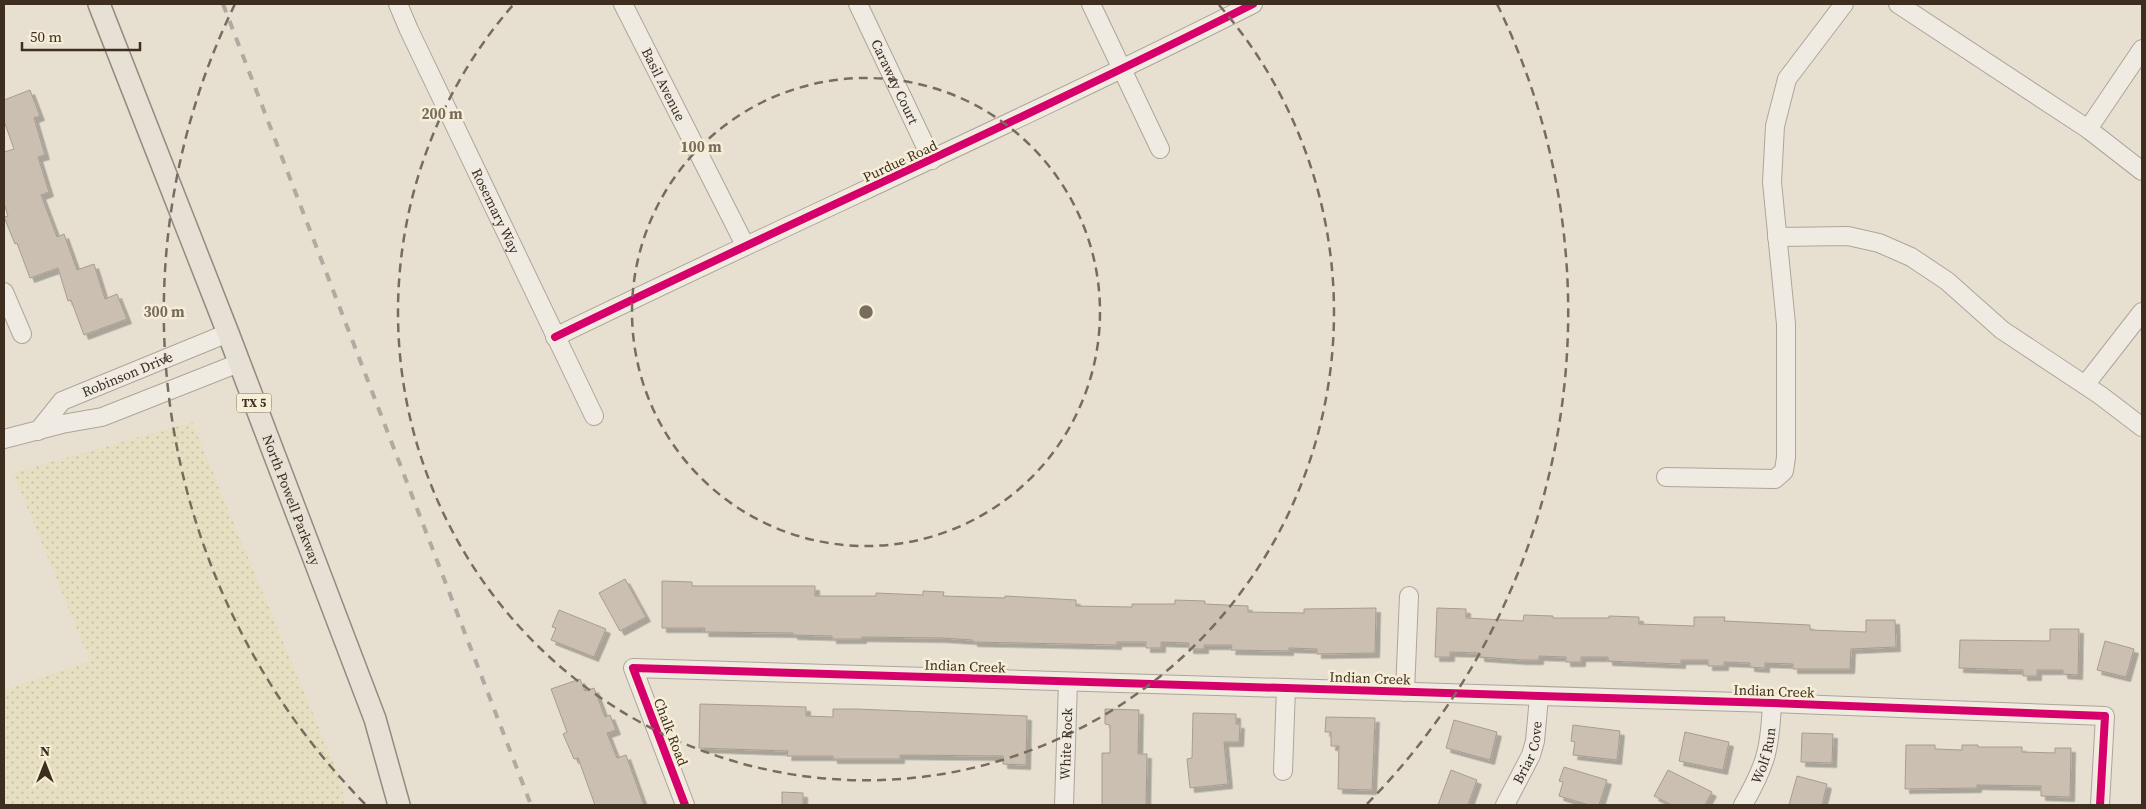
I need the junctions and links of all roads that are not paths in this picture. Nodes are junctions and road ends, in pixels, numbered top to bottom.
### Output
1 (99, 4) edge
2 (398, 4) edge
3 (623, 4) edge
4 (858, 4) edge
5 (1091, 4) edge
6 (1253, 4) edge
7 (1844, 4) edge
8 (1898, 4) edge
9 (2142, 49) edge
10 (1123, 70) junction
11 (2088, 129) junction
12 (1160, 149) dead end
13 (932, 160) junction
14 (2142, 170) edge
15 (1777, 237) junction
16 (744, 245) junction
17 (4, 292) edge
18 (2142, 312) edge
19 (228, 333) junction
20 (22, 334) dead end
21 (556, 337) junction
22 (239, 363) junction
23 (2085, 386) junction
24 (594, 416) dead end
25 (2142, 427) edge
26 (38, 431) junction
27 (4, 440) edge
28 (1666, 477) dead end
29 (1409, 596) dead end
30 (633, 668) joint
31 (1068, 682) junction
32 (1286, 688) junction
33 (1405, 692) junction
34 (1539, 697) junction
35 (1772, 703) junction
36 (1283, 771) dead end
37 (399, 805) edge
38 (685, 805) edge
39 (1064, 805) edge
40 (1505, 805) edge
41 (1743, 805) edge
42 (2100, 805) edge

1 - 19 main road, North Powell Parkway / TX 5
2 - 21 street, Rosemary Way
3 - 16 street, Basil Avenue
4 - 13 street, Caraway Court
5 - 10 street
6 - 10 street, Purdue Road
7 - 15 street
8 - 11 street
9 - 11 street
10 - 12 street
10 - 13 street, Purdue Road
11 - 14 street
13 - 16 street, Purdue Road
15 - 23 street
15 - 28 street
16 - 21 street, Purdue Road
17 - 20 street
18 - 23 street
19 - 22 main road, North Powell Parkway / TX 5
19 - 26 street, Robinson Drive
21 - 24 street, Rosemary Way
22 - 26 street, Robinson Drive
22 - 37 main road, North Powell Parkway / TX 5
23 - 25 street
26 - 27 street, Robinson Drive
29 - 33 street
30 - 31 street, Indian Creek
30 - 38 street, Chalk Road
31 - 32 street, Indian Creek
31 - 39 street, White Rock
32 - 33 street, Indian Creek
32 - 36 street
33 - 34 street, Indian Creek
34 - 35 street, Indian Creek
34 - 40 street, Briar Cove
35 - 41 street, Wolf Run
35 - 42 street, Indian Creek

